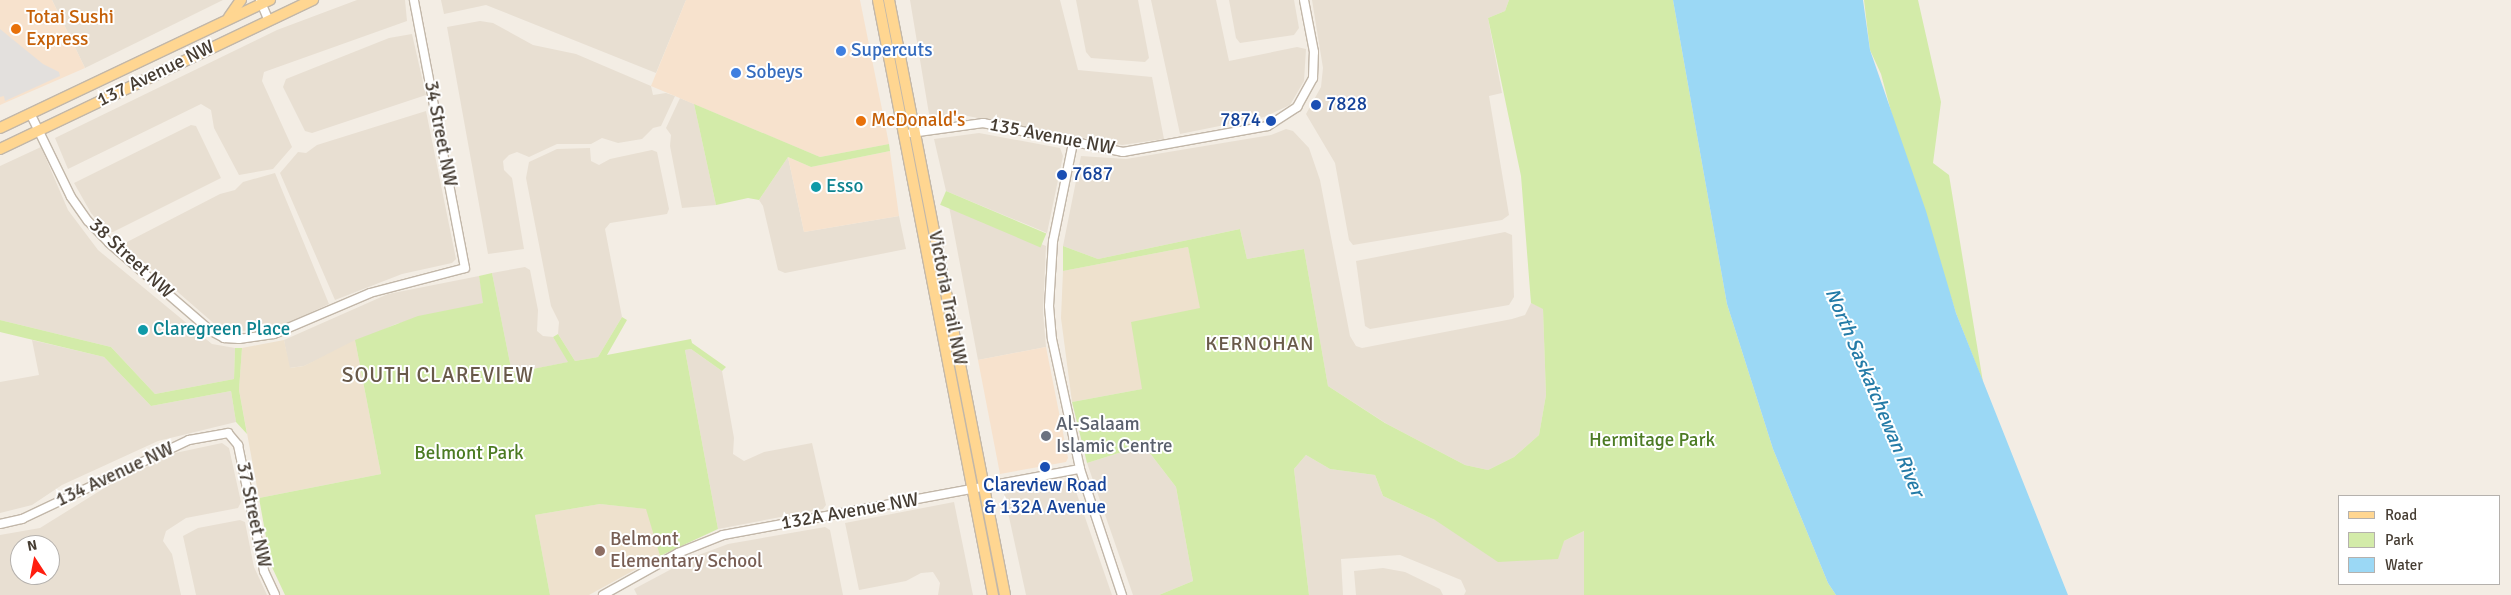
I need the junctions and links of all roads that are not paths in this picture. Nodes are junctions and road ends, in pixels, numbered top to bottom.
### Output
1 (241, 0) edge
2 (312, 0) edge
3 (414, 0) edge
4 (878, 0) edge
5 (889, 0) edge
6 (1304, 0) edge
7 (264, 1) edge
8 (268, 19) junction
9 (226, 20) junction
10 (30, 113) junction
11 (0, 128) edge
12 (39, 131) junction
13 (915, 132) junction
14 (904, 134) junction
15 (1074, 143) junction
16 (0, 149) edge
17 (252, 338) joint
18 (232, 435) joint
19 (1080, 468) junction
20 (983, 487) junction
21 (972, 489) junction
22 (0, 524) edge
23 (275, 595) edge
24 (603, 595) edge
25 (993, 595) edge
26 (1005, 595) edge
27 (1122, 595) edge

1 - 9 main road
2 - 8 main road, 137 Avenue NW
3 - 17 street, 34 Street NW
4 - 14 main road, Victoria Trail NW
5 - 13 main road, Victoria Trail NW
6 - 15 street, 135 Avenue NW
7 - 8 street
7 - 9 main road, 137 Avenue NW
8 - 12 main road, 137 Avenue NW
9 - 10 main road, 137 Avenue NW
10 - 11 main road, 137 Avenue NW
10 - 12 street, 38 Street NW
12 - 16 main road, 137 Avenue NW
12 - 17 street, 38 Street NW
13 - 14 street, 135 Avenue NW
13 - 15 street, 135 Avenue NW
13 - 20 main road, Victoria Trail NW
14 - 21 main road, Victoria Trail NW
15 - 19 street
18 - 22 street, 134 Avenue NW
18 - 23 street, 37 Street NW
19 - 20 street, 132A Avenue NW
19 - 27 street
20 - 21 street, 132A Avenue NW
20 - 26 main road, Victoria Trail NW
21 - 24 street, 132A Avenue NW
21 - 25 main road, Victoria Trail NW

